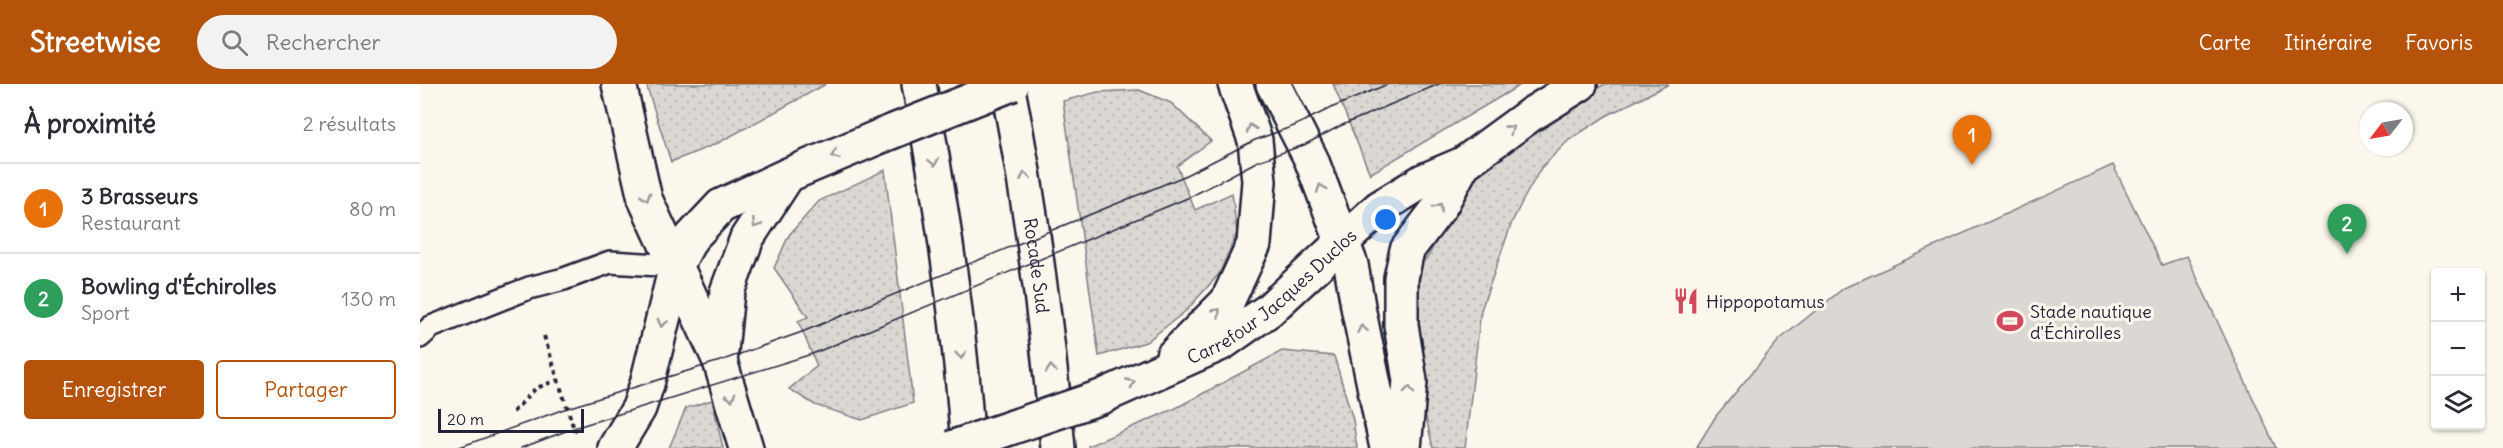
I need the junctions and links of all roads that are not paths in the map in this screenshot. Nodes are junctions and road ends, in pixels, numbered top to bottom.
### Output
1 (619, 84) edge
2 (919, 84) edge
3 (1007, 84) edge
4 (1012, 84) edge
5 (1235, 84) edge
6 (1273, 84) edge
7 (1580, 84) edge
8 (1463, 164) junction
9 (788, 175) junction
10 (1342, 243) junction
11 (676, 266) junction
12 (424, 329) edge
13 (720, 361) junction
14 (1161, 368) junction
15 (615, 448) edge
16 (746, 448) edge
17 (951, 448) edge
18 (968, 448) edge
19 (1058, 448) edge
20 (1388, 448) edge
21 (1404, 448) edge

1 -> 11 main road
2 -> 18 main road
19 -> 3 main road, Rocade Sud
4 -> 9 main road, bridge
14 -> 5 main road
10 -> 6 main road
8 -> 7 main road
8 - 10 main road, Carrefour Jacques Duclos
21 -> 8 main road
9 - 11 main road
9 -> 13 main road
10 - 14 main road, Carrefour Jacques Duclos
20 -> 10 main road
11 - 12 lane
11 - 13 main road
11 -> 15 main road
13 -> 16 main road
17 -> 14 main road, Carrefour Jacques Duclos, bridge

